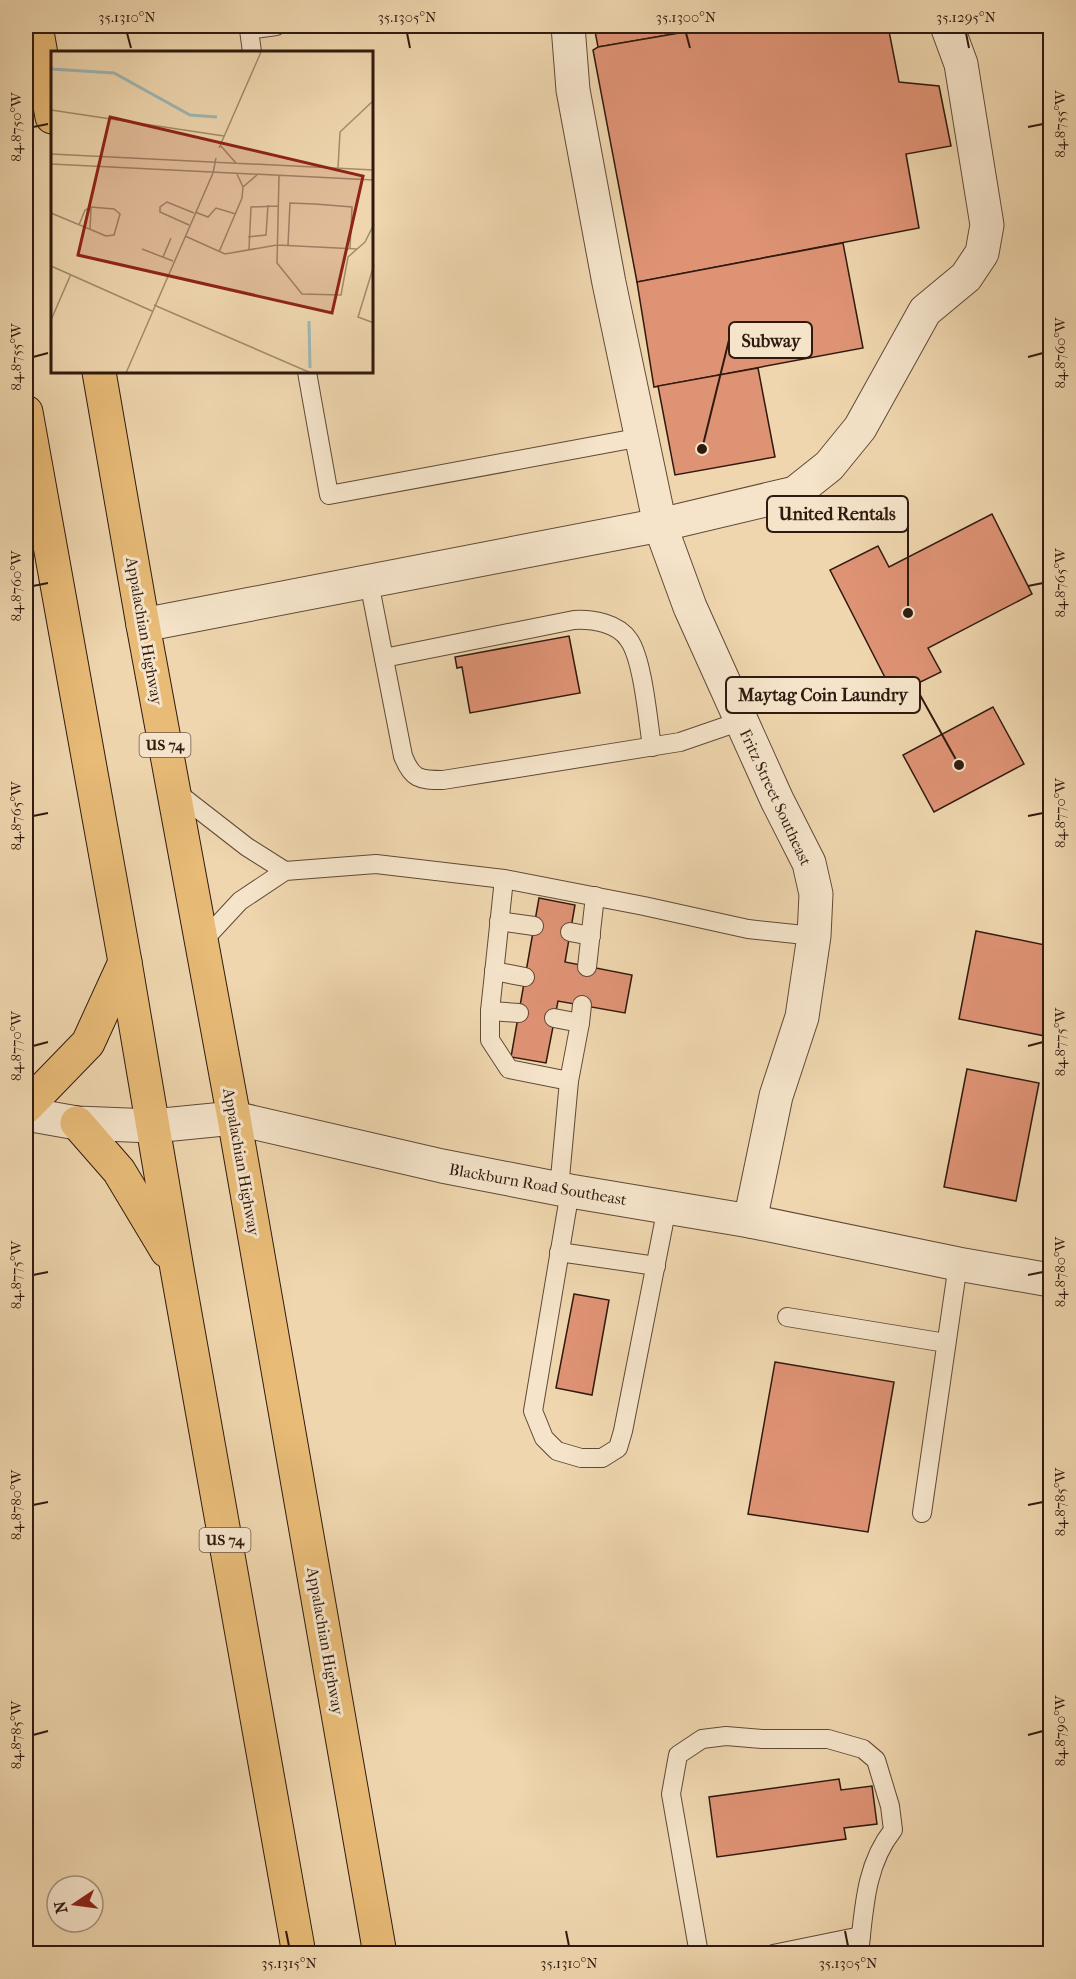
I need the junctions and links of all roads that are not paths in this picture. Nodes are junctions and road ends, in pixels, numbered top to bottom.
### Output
1 (36, 26) edge
2 (276, 26) edge
3 (568, 26) edge
4 (947, 26) edge
5 (252, 51) edge
6 (51, 111) edge
7 (99, 374) edge
8 (307, 374) edge
9 (26, 412) edge
10 (642, 437) junction
11 (660, 525) junction
12 (369, 582) junction
13 (143, 625) junction
14 (384, 658) junction
15 (741, 721) junction
16 (652, 747) junction
17 (173, 790) junction
18 (285, 871) junction
19 (504, 879) junction
20 (595, 896) junction
21 (499, 921) junction
22 (534, 926) dead end
23 (570, 932) dead end
24 (591, 936) junction
25 (814, 936) junction
26 (201, 943) junction
27 (125, 962) junction
28 (587, 966) dead end
29 (494, 971) junction
30 (525, 977) dead end
31 (582, 1005) dead end
32 (490, 1011) junction
33 (519, 1013) dead end
34 (554, 1018) dead end
35 (580, 1023) junction
36 (569, 1081) junction
37 (26, 1107) edge
38 (26, 1114) edge
39 (234, 1118) junction
40 (78, 1123) junction
41 (153, 1126) junction
42 (564, 1190) junction
43 (667, 1207) junction
44 (750, 1221) junction
45 (559, 1252) junction
46 (958, 1264) junction
47 (656, 1266) junction
48 (177, 1269) junction
49 (1050, 1280) edge
50 (787, 1317) dead end
51 (946, 1343) junction
52 (922, 1513) dead end
53 (860, 1945) edge
54 (299, 1953) edge
55 (380, 1953) edge
56 (699, 1953) edge
57 (773, 1953) edge

1 - 6 highway
2 - 5 lane
3 - 10 street, Fritz Street Southeast
4 - 11 street
7 - 13 highway, Appalachian Highway / US 74
8 - 10 lane
9 - 27 highway, US 74
10 - 11 street, Fritz Street Southeast
11 - 12 street
11 - 15 street, Fritz Street Southeast
12 - 13 street
12 - 14 lane
13 - 17 highway, Appalachian Highway / US 74
14 - 16 lane
14 - 16 lane
15 - 16 lane
15 - 25 street, Fritz Street Southeast
17 - 18 lane
17 - 26 highway, Appalachian Highway / US 74
18 - 19 lane
18 - 26 lane
19 - 20 lane
19 - 21 lane
20 - 24 lane
20 - 25 lane
21 - 22 lane
21 - 29 lane
23 - 24 lane
24 - 28 lane
25 - 44 street, Fritz Street Southeast
26 - 39 highway, Appalachian Highway / US 74
27 - 37 highway
27 - 41 highway, US 74
29 - 30 lane
29 - 32 lane
31 - 35 lane
32 - 33 lane
32 - 36 lane
34 - 35 lane
35 - 36 lane
36 - 42 lane
38 - 40 street, Blackburn Road Southeast
39 - 41 street, Blackburn Road Southeast
39 - 42 street, Blackburn Road Southeast
39 - 55 highway, Appalachian Highway / US 74
40 - 41 street, Blackburn Road Southeast
40 - 48 highway
41 - 48 highway, US 74
42 - 43 street, Blackburn Road Southeast
42 - 45 lane
43 - 44 street, Blackburn Road Southeast
43 - 47 lane
44 - 46 street, Blackburn Road Southeast
45 - 47 lane
45 - 47 lane
46 - 49 street, Blackburn Road Southeast
46 - 51 lane
48 - 54 highway, US 74
50 - 51 lane
51 - 52 lane
53 - 56 lane
53 - 57 lane

